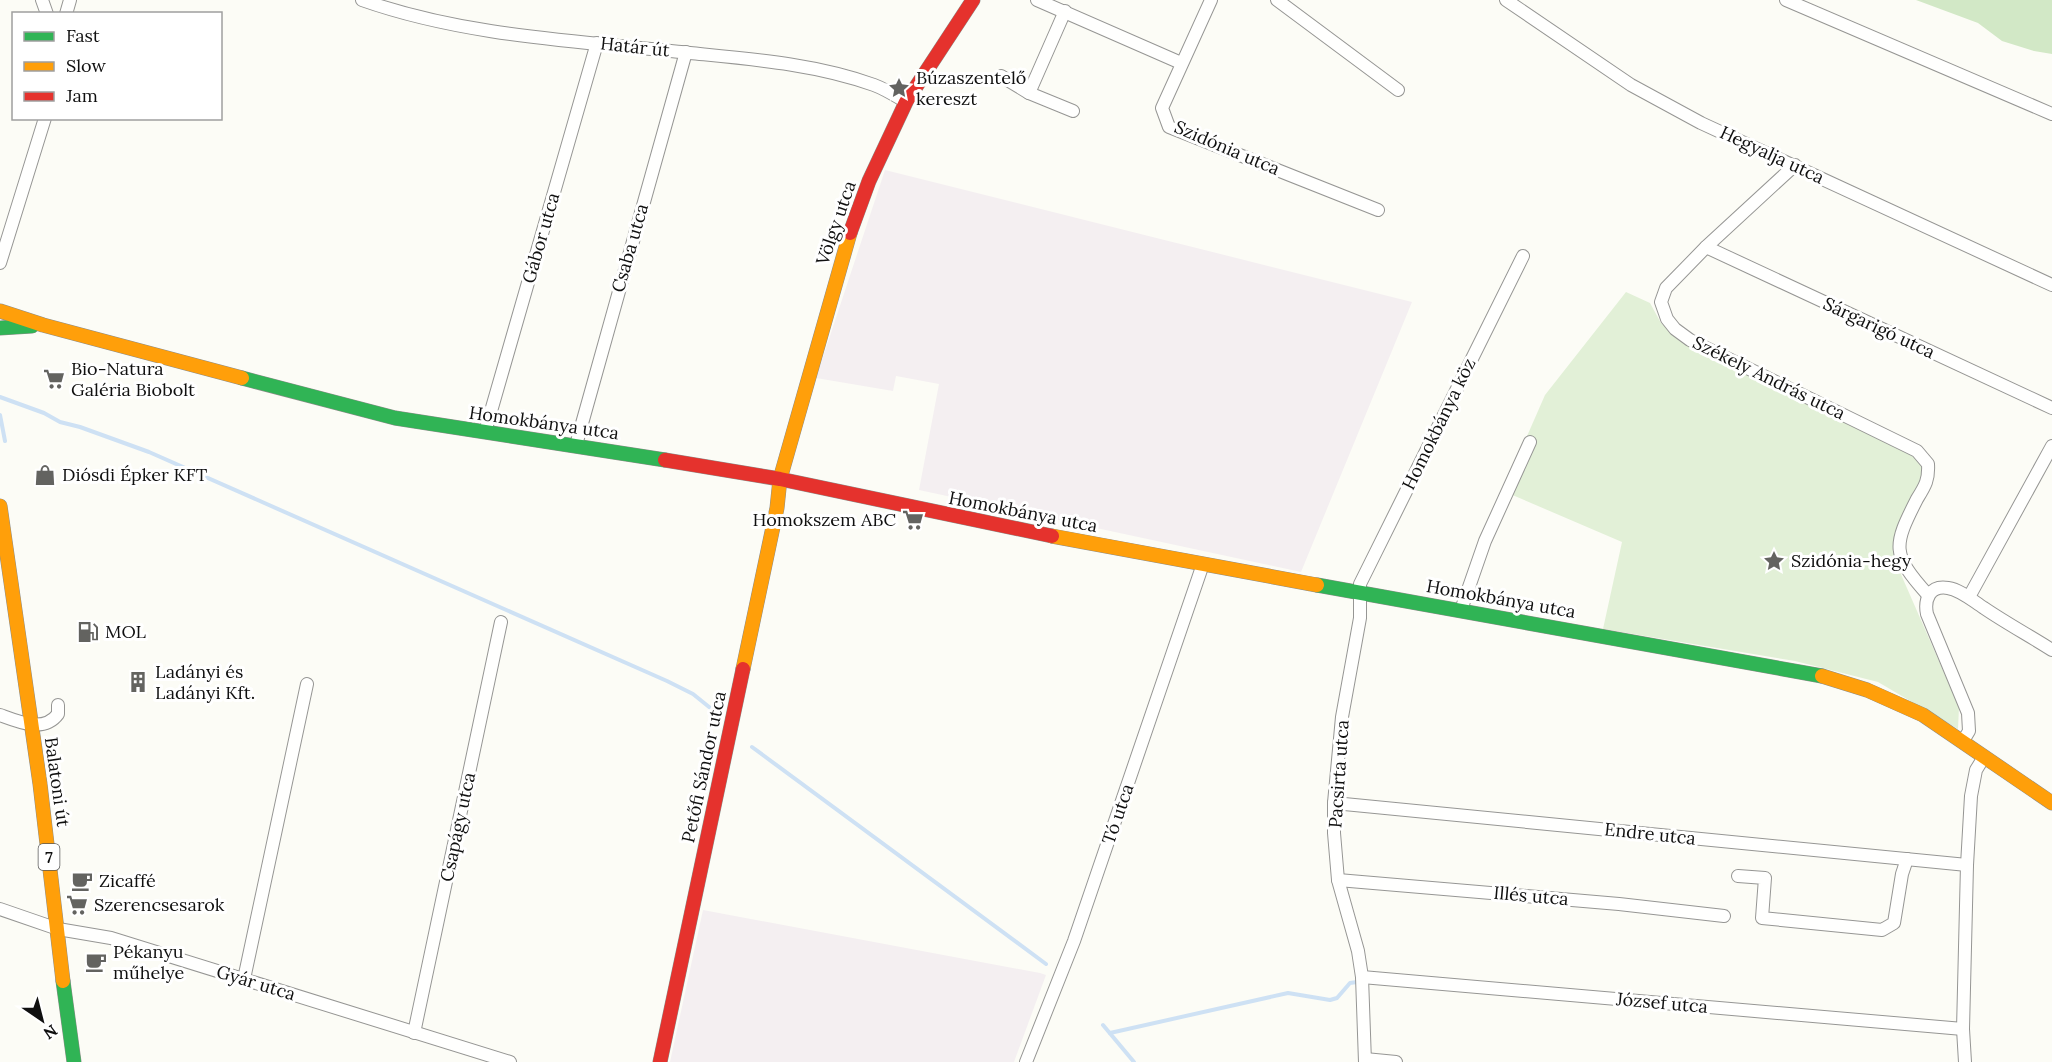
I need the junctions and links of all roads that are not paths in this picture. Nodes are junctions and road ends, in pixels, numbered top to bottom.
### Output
1 (362, 0) edge
2 (973, 0) edge
3 (1037, 0) edge
4 (1211, 0) edge
5 (1277, 0) edge
6 (1506, 0) edge
7 (1786, 0) edge
8 (1065, 11) junction
9 (597, 43) junction
10 (686, 52) junction
11 (1181, 63) junction
12 (1001, 76) dead end
13 (1398, 90) dead end
14 (1029, 93) junction
15 (906, 102) junction
16 (1073, 111) dead end
17 (2052, 114) edge
18 (44, 120) edge
19 (1795, 165) junction
20 (1378, 210) dead end
21 (1706, 248) junction
22 (1523, 256) dead end
23 (0, 263) edge
24 (2052, 285) edge
25 (0, 311) edge
26 (43, 325) junction
27 (0, 328) edge
28 (2052, 408) edge
29 (485, 432) junction
30 (1530, 442) dead end
31 (576, 445) junction
32 (2052, 446) edge
33 (780, 479) junction
34 (0, 507) edge
35 (1203, 564) junction
36 (1360, 592) junction
37 (1928, 595) junction
38 (1969, 597) junction
39 (1461, 610) junction
40 (501, 622) dead end
41 (2052, 650) edge
42 (307, 684) dead end
43 (58, 705) dead end
44 (0, 715) edge
45 (31, 724) junction
46 (1963, 741) junction
47 (1984, 757) junction
48 (1334, 803) junction
49 (2052, 803) edge
50 (1907, 859) junction
51 (1967, 865) junction
52 (1738, 876) dead end
53 (1338, 880) junction
54 (0, 909) edge
55 (1724, 916) dead end
56 (58, 929) junction
57 (1362, 977) junction
58 (244, 979) junction
59 (1963, 1029) junction
60 (414, 1033) junction
61 (1365, 1061) edge
62 (74, 1062) edge
63 (510, 1062) edge
64 (660, 1062) edge
65 (1026, 1062) edge
66 (1396, 1062) edge
67 (1965, 1062) edge

1 - 9 street, Határ út
2 - 15 street, Völgy utca
3 - 8 street
4 - 11 street, Szidónia utca
5 - 13 street
6 - 19 street, Hegyalja utca
7 - 17 street
8 - 11 street
8 - 14 street
9 - 10 street, Határ út
9 - 29 street, Gábor utca
10 - 15 street, Határ út
10 - 31 street, Csaba utca
11 - 20 street, Szidónia utca
12 - 14 street
14 - 16 street
15 - 33 street, Völgy utca
18 - 23 street
19 - 21 street, Székely András utca
19 - 24 street, Hegyalja utca
21 - 28 street, Sárgarigó utca
21 - 37 street, Székely András utca
22 - 36 street, Homokbánya köz
25 - 26 street, Homokbánya utca
26 - 27 street, Homokbánya utca
26 - 29 street, Homokbánya utca
29 - 31 street, Homokbánya utca
30 - 39 street
31 - 33 street, Homokbánya utca
32 - 38 street
33 - 35 street, Homokbánya utca
33 - 64 street, Petőfi Sándor utca
34 - 45 street, Balatoni út / 7
35 - 36 street, Homokbánya utca
35 - 65 street, Tó utca
36 - 39 street, Homokbánya utca
36 - 48 street, Pacsirta utca
37 - 38 street
37 - 46 street
38 - 41 street
39 - 46 street, Homokbánya utca
40 - 60 street, Csapágy utca
42 - 58 street
43 - 45 street
44 - 45 street
45 - 56 street, Balatoni út / 7
46 - 47 street, Homokbánya utca
47 - 49 street, Homokbánya utca
47 - 51 street
48 - 50 street, Endre utca
48 - 53 street, Pacsirta utca
50 - 51 street, Endre utca
50 - 52 street
51 - 59 street
53 - 55 street, Illés utca
53 - 57 street, Pacsirta utca
54 - 56 street, Gyár utca
56 - 58 street, Gyár utca
56 - 62 street, Balatoni út / 7
57 - 59 street, József utca
57 - 61 street, Pacsirta utca
58 - 60 street, Gyár utca
59 - 67 street
60 - 63 street, Gyár utca
61 - 66 street

